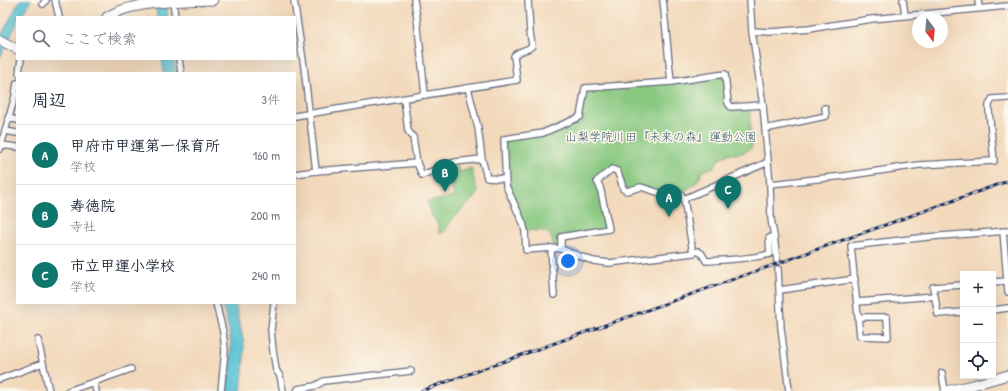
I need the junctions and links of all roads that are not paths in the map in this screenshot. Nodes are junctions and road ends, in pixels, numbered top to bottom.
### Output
1 (54, 0) edge
2 (213, 0) edge
3 (294, 0) edge
4 (414, 0) edge
5 (528, 0) edge
6 (663, 0) edge
7 (750, 0) edge
8 (903, 0) edge
9 (978, 0) edge
10 (172, 1) edge
11 (1008, 6) edge
12 (979, 8) junction
13 (905, 15) junction
14 (59, 16) edge
15 (109, 16) edge
16 (175, 16) edge
17 (752, 31) junction
18 (0, 40) edge
19 (13, 47) edge
20 (21, 60) edge
21 (179, 60) edge
22 (19, 72) edge
23 (181, 72) edge
24 (671, 82) junction
25 (468, 88) junction
26 (16, 91) edge
27 (425, 95) junction
28 (1008, 98) edge
29 (404, 99) junction
30 (763, 105) junction
31 (14, 106) edge
32 (825, 108) dead end
33 (310, 113) junction
34 (296, 116) edge
35 (8, 118) junction
36 (16, 120) edge
37 (765, 129) junction
38 (5, 131) junction
39 (16, 133) edge
40 (0, 147) edge
41 (16, 147) edge
42 (482, 159) junction
43 (768, 162) junction
44 (416, 163) junction
45 (316, 171) junction
46 (296, 174) edge
47 (505, 179) junction
48 (770, 184) junction
49 (684, 199) junction
50 (1005, 231) edge
51 (774, 236) junction
52 (551, 248) junction
53 (561, 249) junction
54 (693, 253) junction
55 (777, 261) dead end
56 (778, 269) dead end
57 (854, 278) junction
58 (1007, 281) junction
59 (996, 282) edge
60 (960, 285) edge
61 (780, 290) junction
62 (1008, 292) edge
63 (554, 295) dead end
64 (935, 296) junction
65 (857, 302) junction
66 (216, 304) edge
67 (274, 304) edge
68 (1008, 308) edge
69 (996, 310) edge
70 (960, 312) edge
71 (859, 317) junction
72 (38, 340) dead end
73 (43, 363) junction
74 (131, 369) dead end
75 (411, 371) dead end
76 (942, 373) dead end
77 (1008, 376) edge
78 (0, 379) edge
79 (94, 382) junction
80 (49, 391) edge
81 (68, 391) edge
82 (96, 391) edge
83 (222, 391) edge
84 (283, 391) edge
85 (297, 391) edge
86 (789, 391) edge
87 (945, 391) edge

1 - 14 street
2 - 10 highway
3 - 33 street
4 - 27 street
5 - 25 street
6 - 24 street
7 - 17 street
8 - 13 street
9 - 12 street
10 - 15 highway
10 - 16 street
11 - 12 street
12 - 13 street
13 - 17 street
17 - 30 street
18 - 19 highway
20 - 22 street
21 - 23 street
24 - 30 street
24 - 47 street
25 - 27 street
25 - 42 street
26 - 31 street
27 - 29 street
28 - 48 street
29 - 33 street
29 - 44 street
30 - 37 street
31 - 35 street
32 - 37 street
33 - 34 street
33 - 45 street
35 - 36 street
35 - 38 street
37 - 43 street
38 - 39 street
38 - 40 street
40 - 41 street
42 - 44 street
42 - 47 street
43 - 48 street
43 - 49 street
44 - 45 street
45 - 46 street
47 - 52 street
48 - 51 street
49 - 53 street
49 - 54 street
50 - 57 street
50 - 58 street
51 - 54 street
51 - 55 street
52 - 53 street
52 - 63 street
53 - 54 street
56 - 61 street
57 - 61 street
57 - 65 street
58 - 59 street
58 - 62 street
60 - 64 street
61 - 86 street
64 - 65 street
64 - 70 street
65 - 71 street
66 - 83 street
67 - 84 street
68 - 69 street
71 - 71 street
72 - 73 street
73 - 78 street
73 - 80 street
74 - 79 street
75 - 85 street
76 - 87 street
77 - 87 highway
79 - 81 street
79 - 82 street

